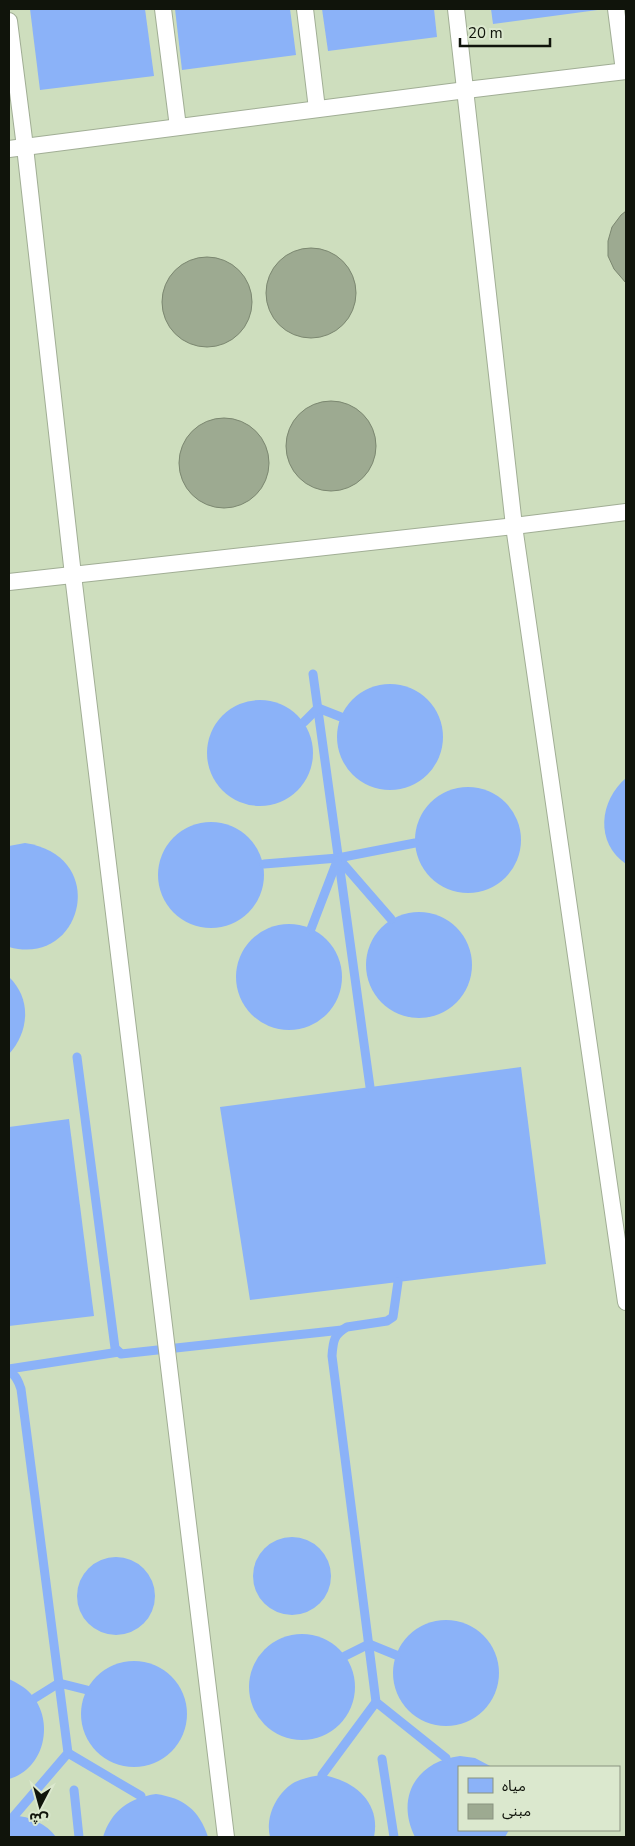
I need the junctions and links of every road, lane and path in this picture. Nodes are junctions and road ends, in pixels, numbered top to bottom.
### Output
1 (163, 9) edge
2 (304, 9) edge
3 (456, 9) edge
4 (616, 9) edge
5 (9, 21) edge
6 (625, 71) edge
7 (466, 90) junction
8 (317, 109) junction
9 (178, 127) junction
10 (17, 148) edge
11 (626, 512) edge
12 (514, 526) junction
13 (73, 575) junction
14 (9, 582) edge
15 (626, 1302) edge
16 (226, 1837) edge

1 - 9 lane
2 - 8 lane
3 - 7 lane
4 - 6 lane
5 - 10 lane
6 - 7 lane
7 - 8 lane
7 - 12 lane
8 - 9 lane
9 - 10 lane
10 - 13 lane
11 - 12 lane
12 - 13 lane
12 - 15 lane
13 - 14 lane
13 - 16 lane

